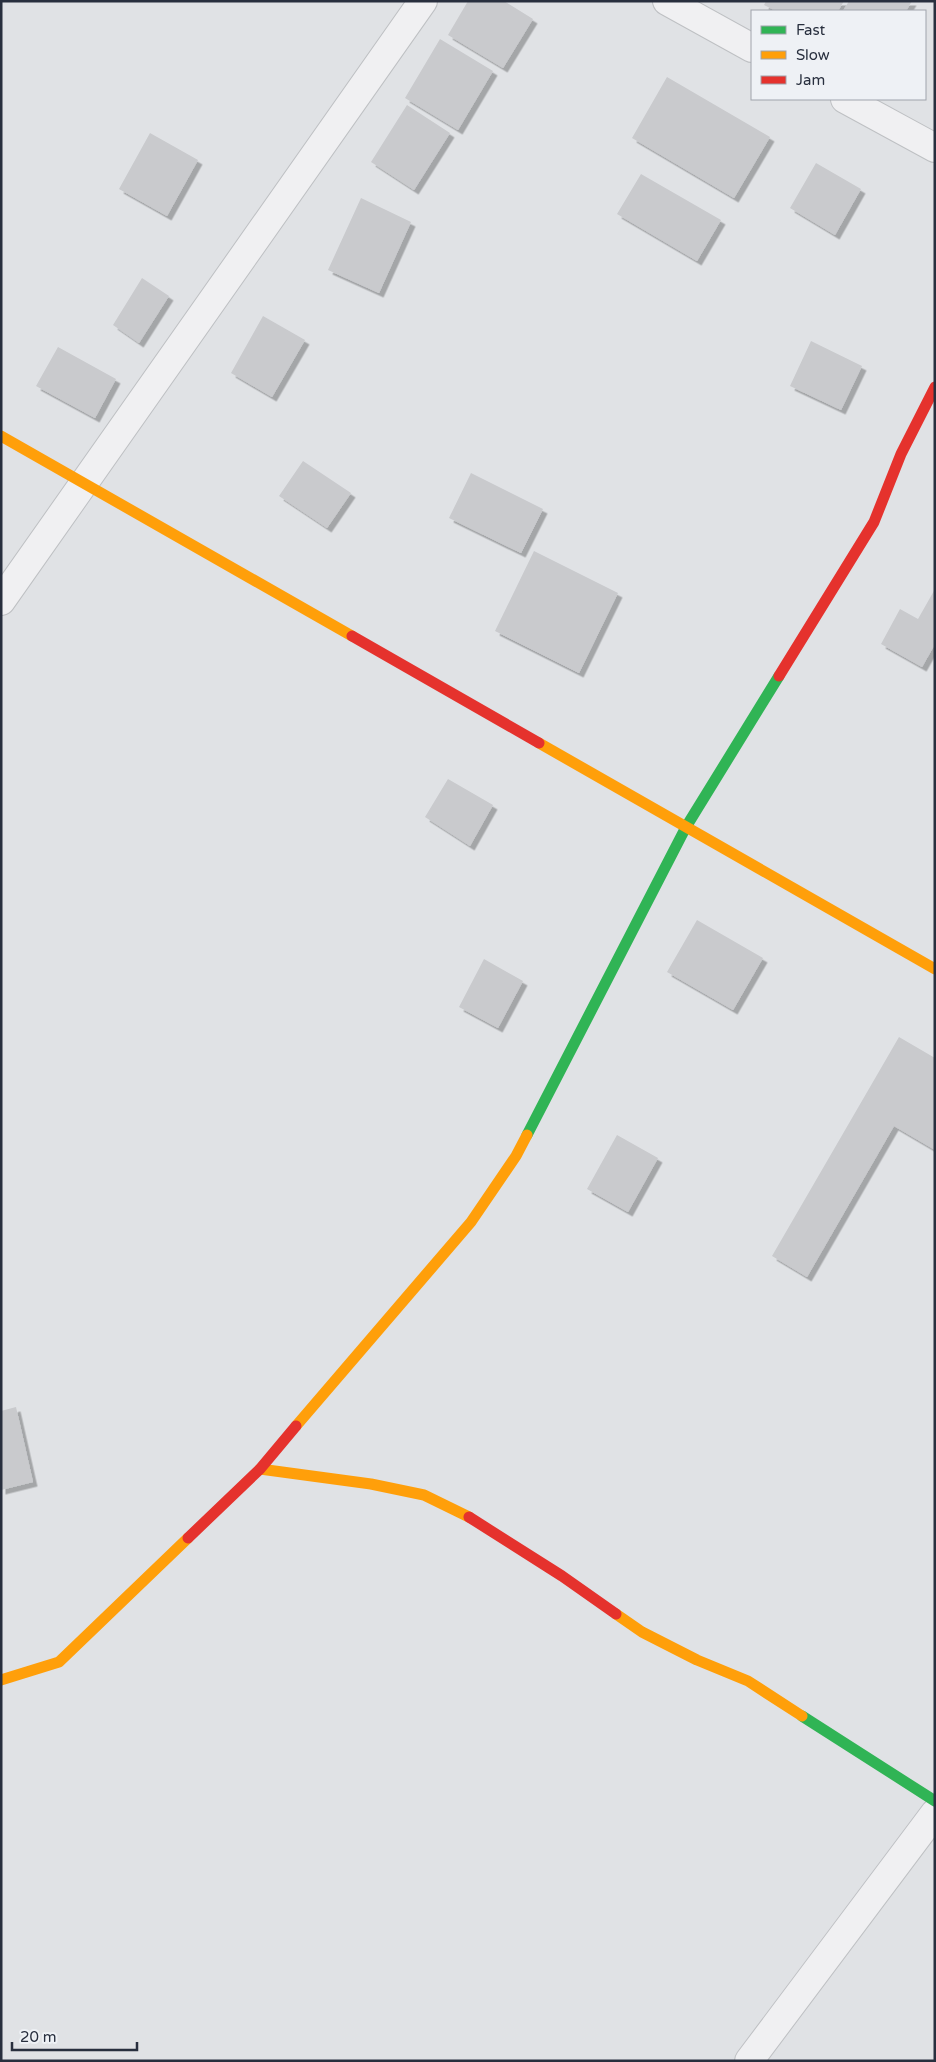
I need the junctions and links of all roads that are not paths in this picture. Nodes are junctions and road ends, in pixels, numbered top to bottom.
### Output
1 (423, 1) edge
2 (667, 1) edge
3 (751, 47) edge
4 (846, 100) edge
5 (935, 148) edge
6 (935, 387) edge
7 (1, 436) edge
8 (84, 484) junction
9 (1, 601) edge
10 (686, 827) junction
11 (935, 969) edge
12 (260, 1469) junction
13 (1, 1680) edge
14 (935, 1801) edge
15 (935, 1813) edge
16 (748, 2061) edge

1 - 8 street
2 - 3 street
4 - 5 street
6 - 10 street
7 - 8 street
8 - 9 street
8 - 10 street
10 - 11 street
10 - 12 street
12 - 13 street
12 - 14 street
15 - 16 street

